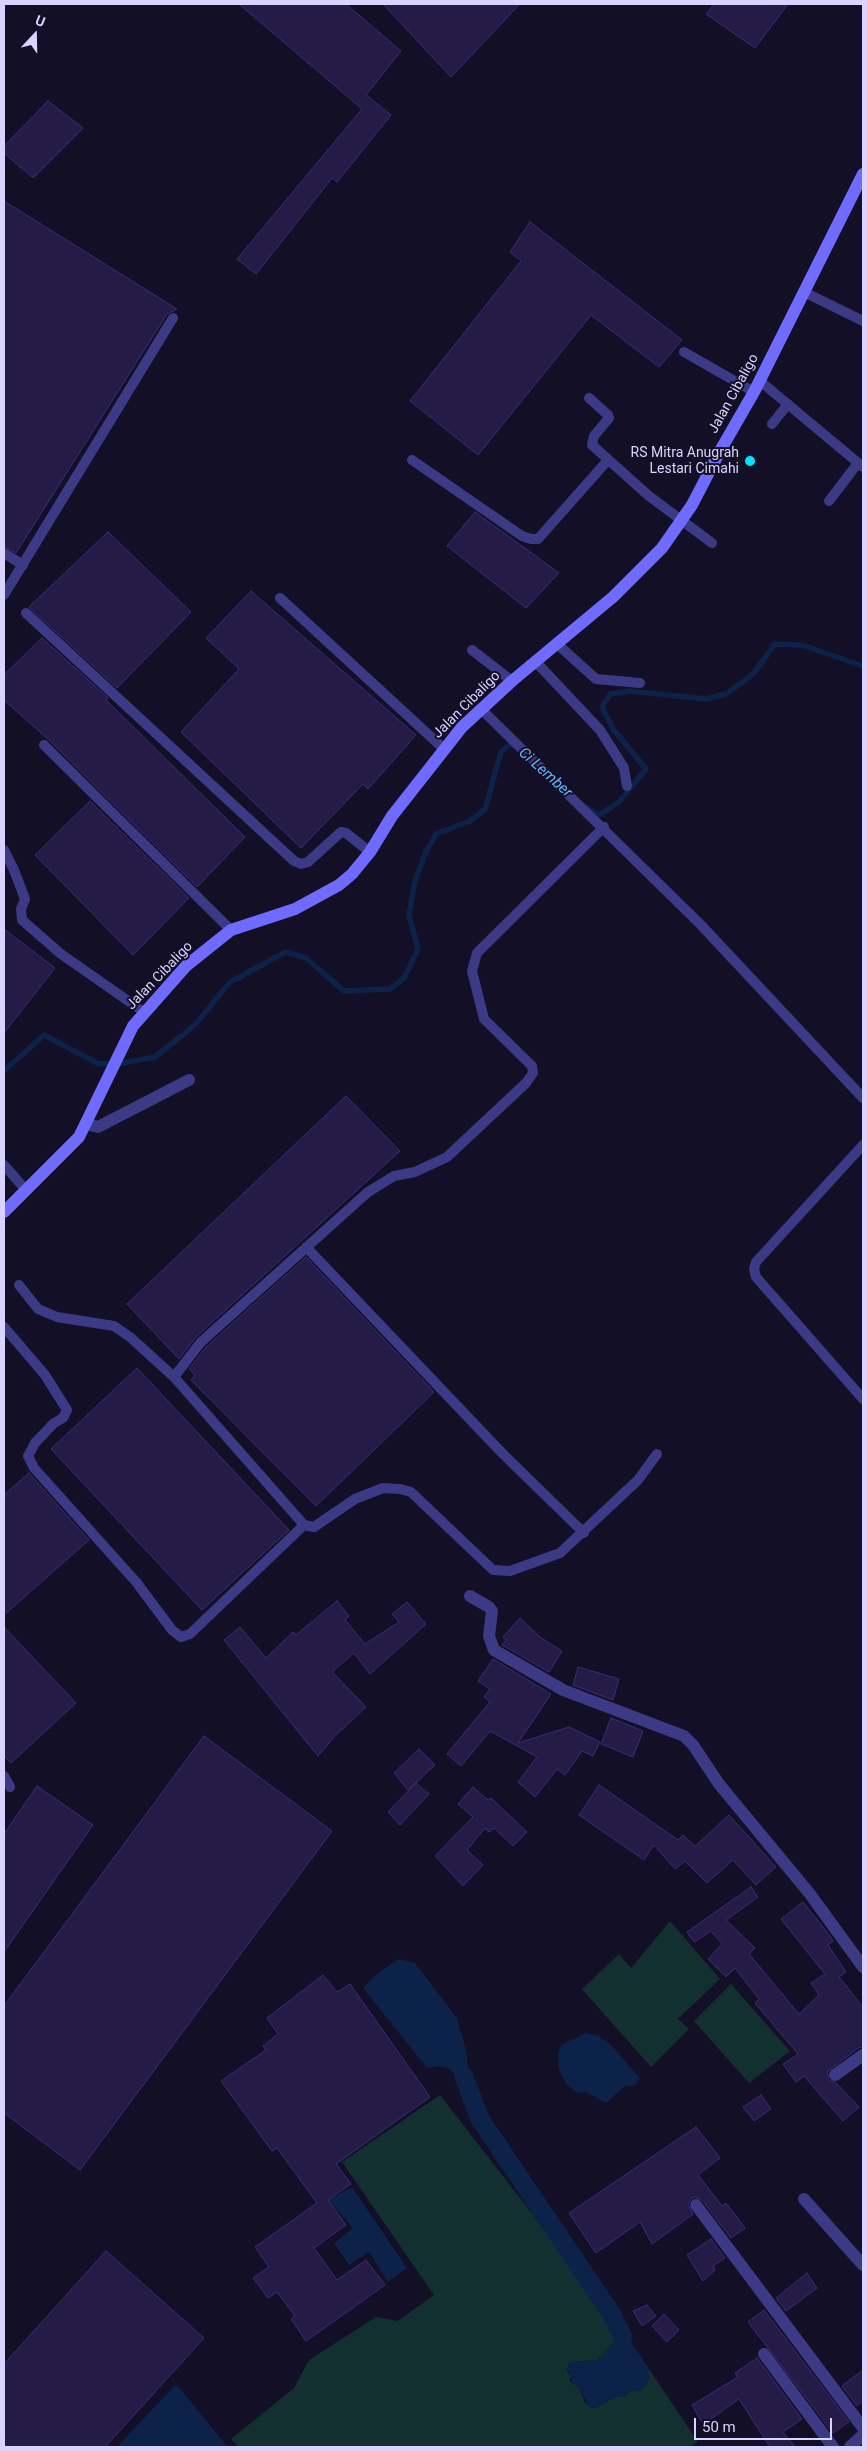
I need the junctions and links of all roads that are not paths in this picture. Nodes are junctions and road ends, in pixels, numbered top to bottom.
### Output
1 (863, 177) edge
2 (804, 292) junction
3 (173, 318) dead end
4 (863, 321) edge
5 (684, 352) dead end
6 (757, 386) junction
7 (589, 398) dead end
8 (788, 404) junction
9 (772, 424) dead end
10 (412, 460) dead end
11 (608, 460) junction
12 (861, 465) edge
13 (829, 501) dead end
14 (682, 520) junction
15 (712, 543) dead end
16 (4, 553) edge
17 (23, 565) junction
18 (4, 595) edge
19 (280, 598) dead end
20 (26, 613) dead end
21 (556, 643) junction
22 (472, 650) dead end
23 (535, 661) junction
24 (512, 681) junction
25 (640, 683) dead end
26 (482, 709) junction
27 (44, 745) dead end
28 (444, 749) junction
29 (627, 786) dead end
30 (604, 827) junction
31 (4, 850) edge
32 (370, 852) junction
33 (231, 930) junction
34 (144, 1012) junction
35 (189, 1080) dead end
36 (863, 1098) edge
37 (87, 1124) junction
38 (863, 1145) edge
39 (4, 1165) edge
40 (26, 1190) junction
41 (4, 1212) edge
42 (306, 1247) junction
43 (19, 1285) dead end
44 (4, 1327) edge
45 (174, 1377) junction
46 (863, 1399) edge
47 (657, 1454) dead end
48 (304, 1525) junction
49 (584, 1533) junction
50 (470, 1596) dead end
51 (4, 1776) edge
52 (10, 1787) dead end
53 (863, 1967) edge
54 (863, 2056) edge
55 (836, 2075) dead end
56 (804, 2199) dead end
57 (696, 2205) dead end
58 (863, 2265) edge
59 (764, 2354) dead end
60 (863, 2428) edge
61 (863, 2435) edge
62 (833, 2447) edge
63 (850, 2447) edge

1 - 2 main road, Jalan Cibaligo
2 - 4 lane
2 - 6 main road, Jalan Cibaligo
3 - 17 lane
5 - 6 lane
6 - 8 lane
6 - 14 main road, Jalan Cibaligo
7 - 11 lane
8 - 9 lane
8 - 12 lane
10 - 11 lane
11 - 14 lane
12 - 13 lane
14 - 15 lane
14 - 21 main road, Jalan Cibaligo
16 - 17 lane
17 - 18 lane
19 - 28 lane
20 - 32 lane
21 - 23 main road, Jalan Cibaligo
21 - 25 lane
22 - 24 lane
23 - 24 main road, Jalan Cibaligo
23 - 29 lane
24 - 26 main road, Jalan Cibaligo
26 - 28 main road, Jalan Cibaligo
26 - 30 lane
27 - 33 lane
28 - 32 main road, Jalan Cibaligo
30 - 36 lane
30 - 42 lane
31 - 34 lane
32 - 33 main road, Jalan Cibaligo
33 - 34 main road, Jalan Cibaligo
34 - 37 main road, Jalan Cibaligo
35 - 37 street
37 - 40 main road, Jalan Cibaligo
38 - 46 lane
39 - 40 lane
40 - 41 main road, Jalan Cibaligo
42 - 45 lane
42 - 49 lane
43 - 45 lane
44 - 48 lane
45 - 48 lane
47 - 49 lane
48 - 49 lane
50 - 53 street
51 - 52 lane
54 - 55 street
56 - 58 street
57 - 60 street
59 - 62 street
61 - 63 street

